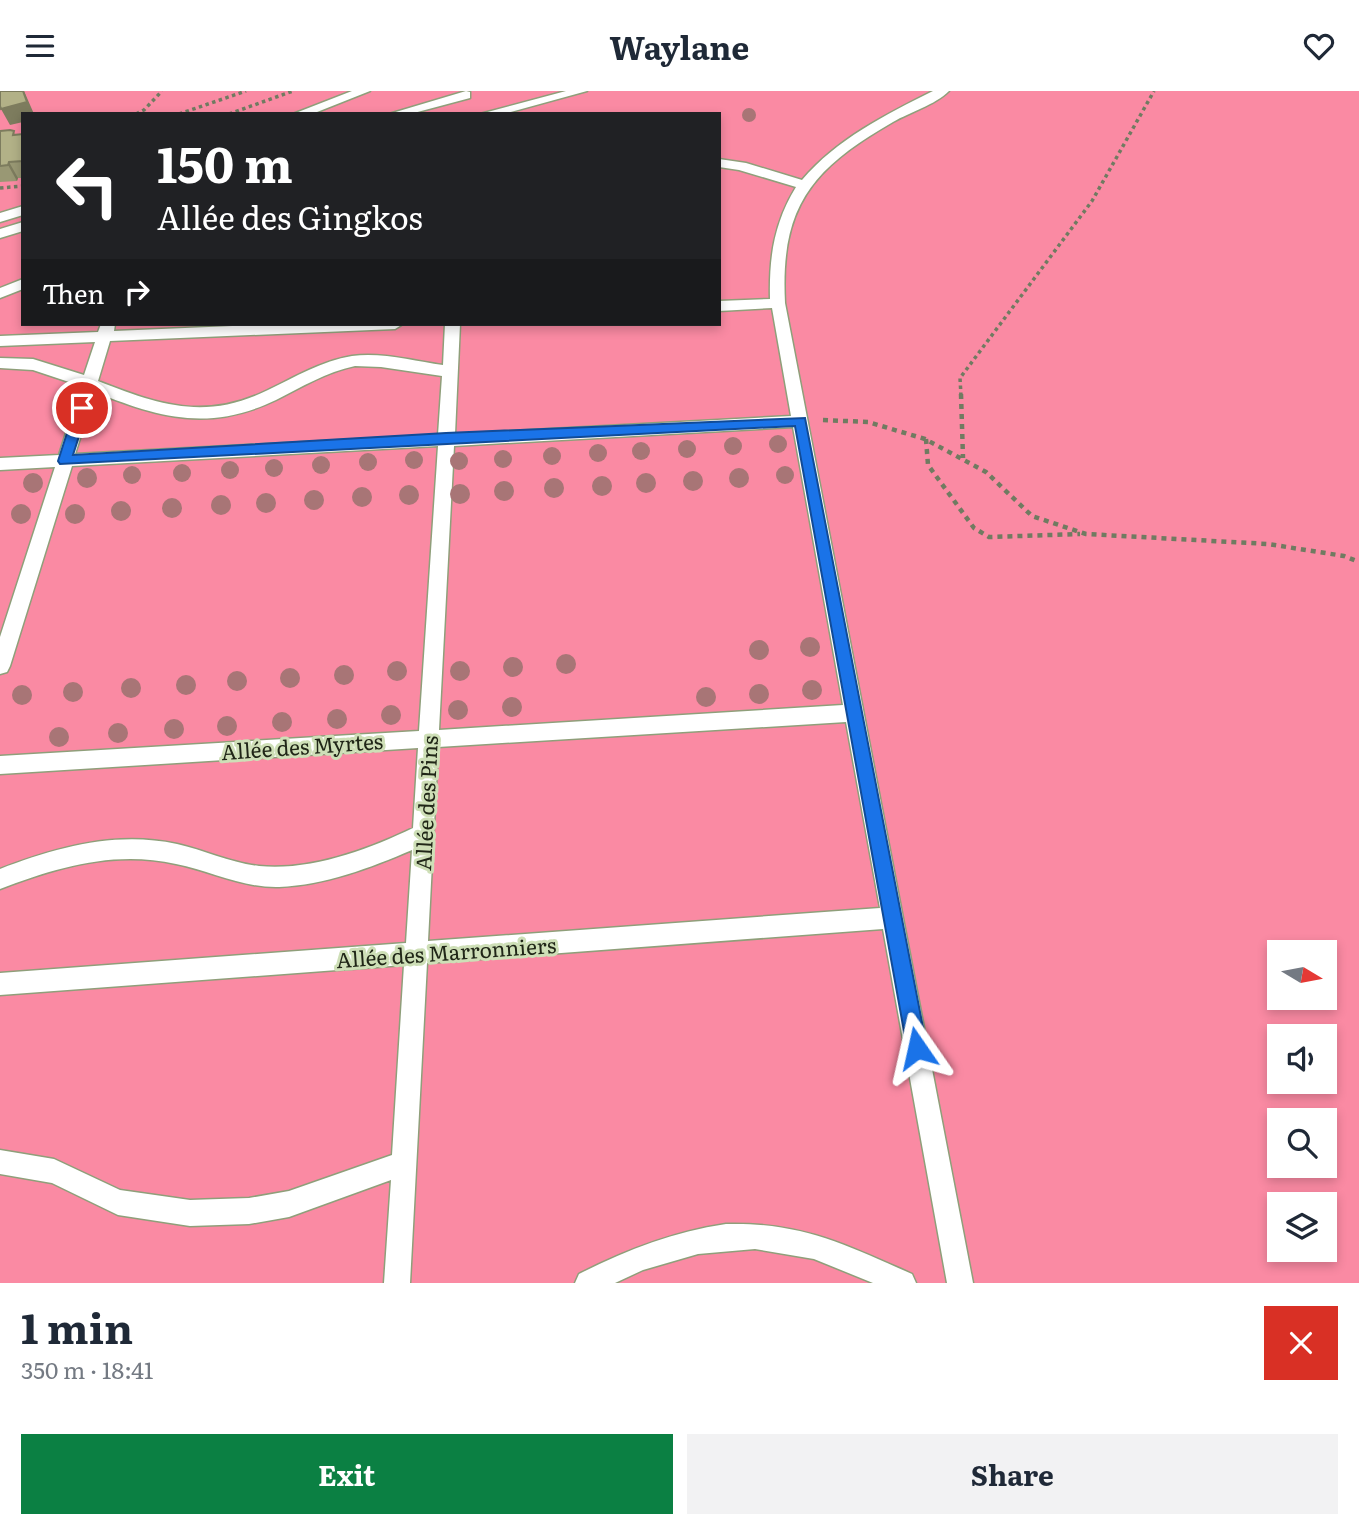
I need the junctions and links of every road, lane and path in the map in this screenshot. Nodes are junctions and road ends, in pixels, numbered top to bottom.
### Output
1 (162, 91) edge
2 (246, 91) edge
3 (293, 91) edge
4 (364, 91) edge
5 (581, 91) edge
6 (943, 91) edge
7 (1154, 91) edge
8 (466, 93) edge
9 (140, 112) edge
10 (184, 112) edge
11 (235, 112) edge
12 (305, 112) edge
13 (402, 112) edge
14 (465, 112) edge
15 (494, 112) edge
16 (721, 163) edge
17 (804, 185) junction
18 (21, 186) edge
19 (0, 188) edge
20 (21, 212) edge
21 (0, 218) edge
22 (21, 227) edge
23 (0, 234) edge
24 (21, 285) edge
25 (0, 293) edge
26 (778, 303) junction
27 (721, 306) edge
28 (299, 326) edge
29 (453, 326) edge
30 (106, 330) edge
31 (0, 341) edge
32 (0, 363) edge
33 (450, 372) junction
34 (90, 381) junction
35 (800, 421) junction
36 (446, 438) junction
37 (925, 439) junction
38 (963, 459) junction
39 (65, 461) junction
40 (0, 464) edge
41 (1086, 534) junction
42 (1359, 562) edge
43 (0, 666) edge
44 (855, 713) junction
45 (429, 737) junction
46 (0, 765) edge
47 (423, 834) junction
48 (0, 879) edge
49 (893, 918) junction
50 (415, 954) junction
51 (0, 983) edge
52 (0, 1162) edge
53 (403, 1163) junction
54 (397, 1283) edge
55 (588, 1283) edge
56 (903, 1283) edge
57 (960, 1283) edge

1 - 9 path
2 - 10 path
3 - 11 path
4 - 12 lane
5 - 15 lane
6 - 17 lane
7 - 38 path
8 - 13 lane
8 - 14 lane
16 - 17 lane
17 - 26 lane
18 - 19 path
20 - 21 lane
22 - 23 lane
24 - 25 lane
26 - 27 lane
26 - 35 lane
28 - 30 lane
29 - 33 lane, Allée des Pins
30 - 31 lane
30 - 34 lane
32 - 34 lane
33 - 34 lane
33 - 36 lane, Allée des Pins
34 - 39 lane
35 - 36 lane
35 - 37 path
35 - 44 lane
36 - 39 lane
36 - 45 lane, Allée des Pins
37 - 38 path
37 - 41 path
38 - 41 path
39 - 40 lane
39 - 43 lane
41 - 42 path
44 - 45 lane, Allée des Myrtes
44 - 49 lane
45 - 46 lane, Allée des Myrtes
45 - 47 lane, Allée des Pins
47 - 48 lane
47 - 50 lane, Allée des Pins
49 - 50 lane, Allée des Marronniers
49 - 57 lane
50 - 51 lane, Allée des Marronniers
50 - 53 lane, Allée des Pins
52 - 53 lane
53 - 54 lane, Allée des Pins
55 - 56 lane

